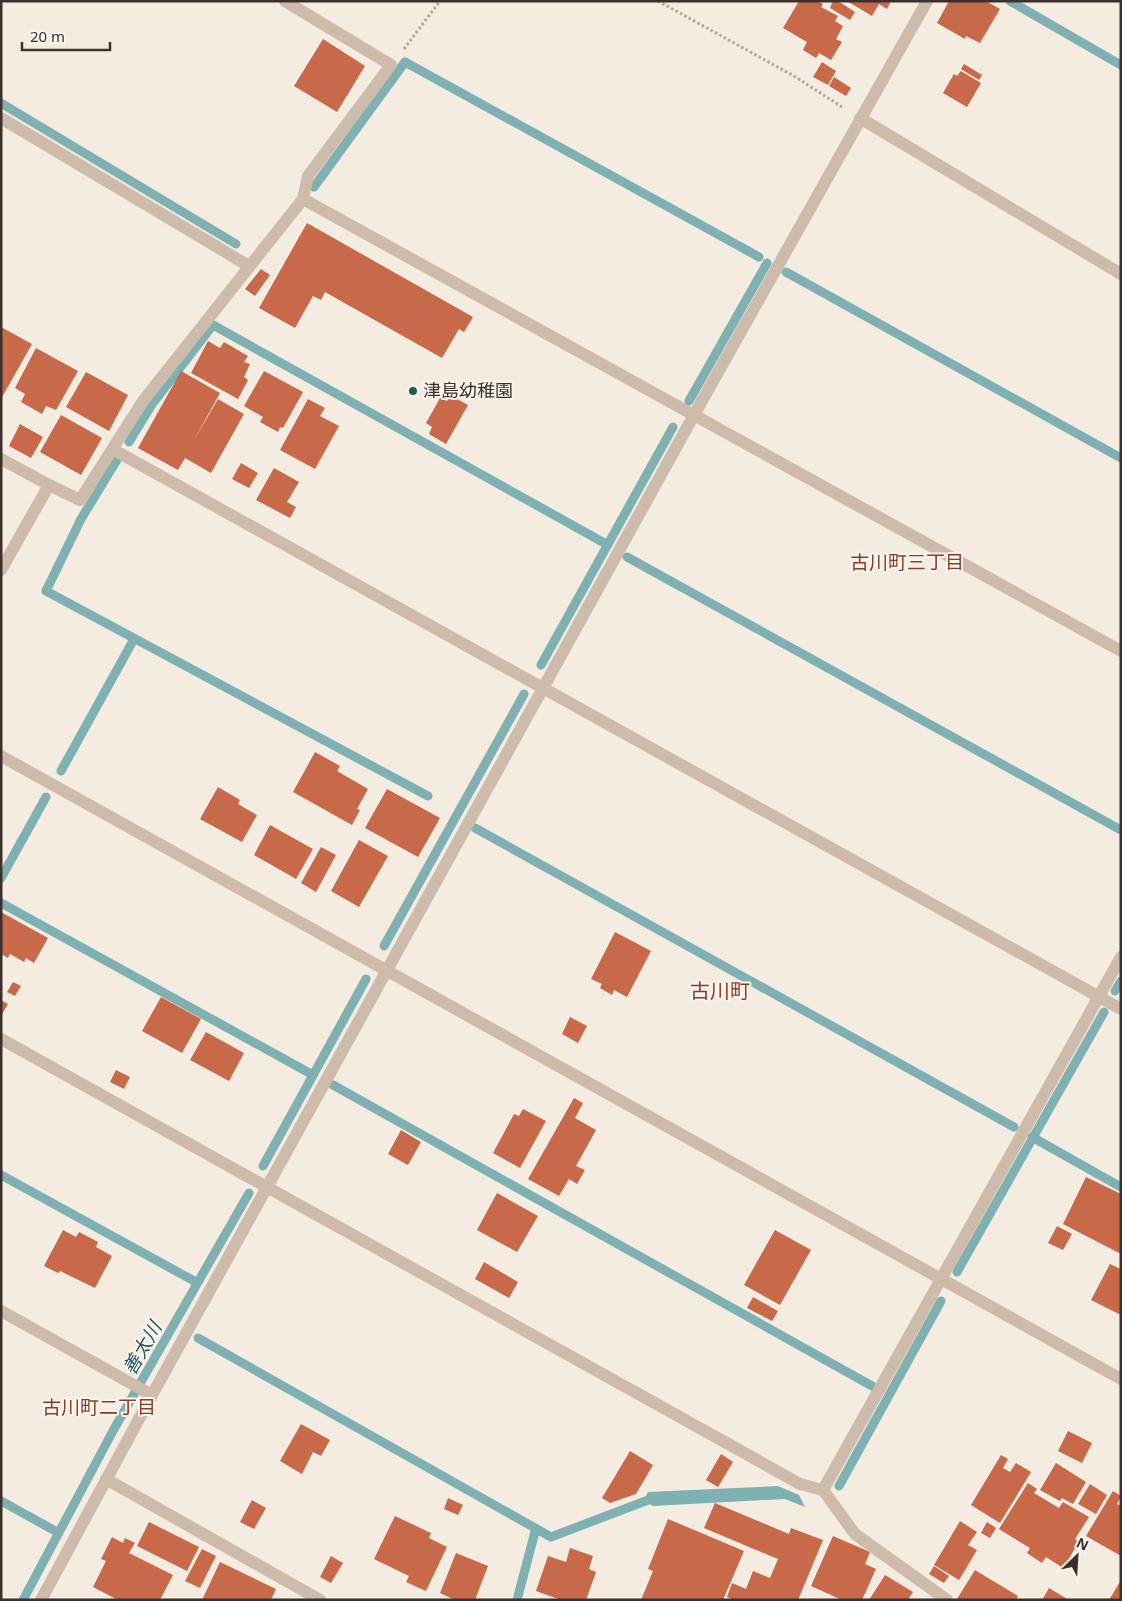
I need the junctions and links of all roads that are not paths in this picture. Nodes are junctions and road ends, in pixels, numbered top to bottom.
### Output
1 (285, 1) edge
2 (927, 1) edge
3 (1, 118) edge
4 (860, 118) junction
5 (303, 199) junction
6 (250, 266) junction
7 (1121, 274) edge
8 (694, 415) junction
9 (114, 450) junction
10 (1, 459) edge
11 (49, 485) junction
12 (1, 570) edge
13 (1121, 651) edge
14 (544, 688) junction
15 (1, 756) edge
16 (1121, 957) edge
17 (388, 969) junction
18 (1099, 997) junction
19 (1121, 1009) edge
20 (1, 1039) edge
21 (269, 1187) junction
22 (939, 1280) junction
23 (1, 1311) edge
24 (1121, 1379) edge
25 (152, 1395) junction
26 (106, 1479) junction
27 (823, 1490) junction
28 (41, 1600) edge
29 (320, 1600) edge
30 (947, 1600) edge

1 - 5 street
2 - 4 street
3 - 6 street
4 - 7 street
4 - 8 street
5 - 6 street
5 - 8 street
6 - 9 street
8 - 13 street
8 - 14 street
9 - 11 street
9 - 14 street
10 - 11 street
11 - 12 street
14 - 17 street
14 - 18 street
15 - 17 street
16 - 18 street
17 - 21 street
17 - 22 street
18 - 19 street
18 - 22 street
20 - 21 street
21 - 25 street
21 - 27 street
22 - 24 street
22 - 27 street
23 - 25 street
25 - 26 street
26 - 28 street
26 - 29 street
27 - 30 street

